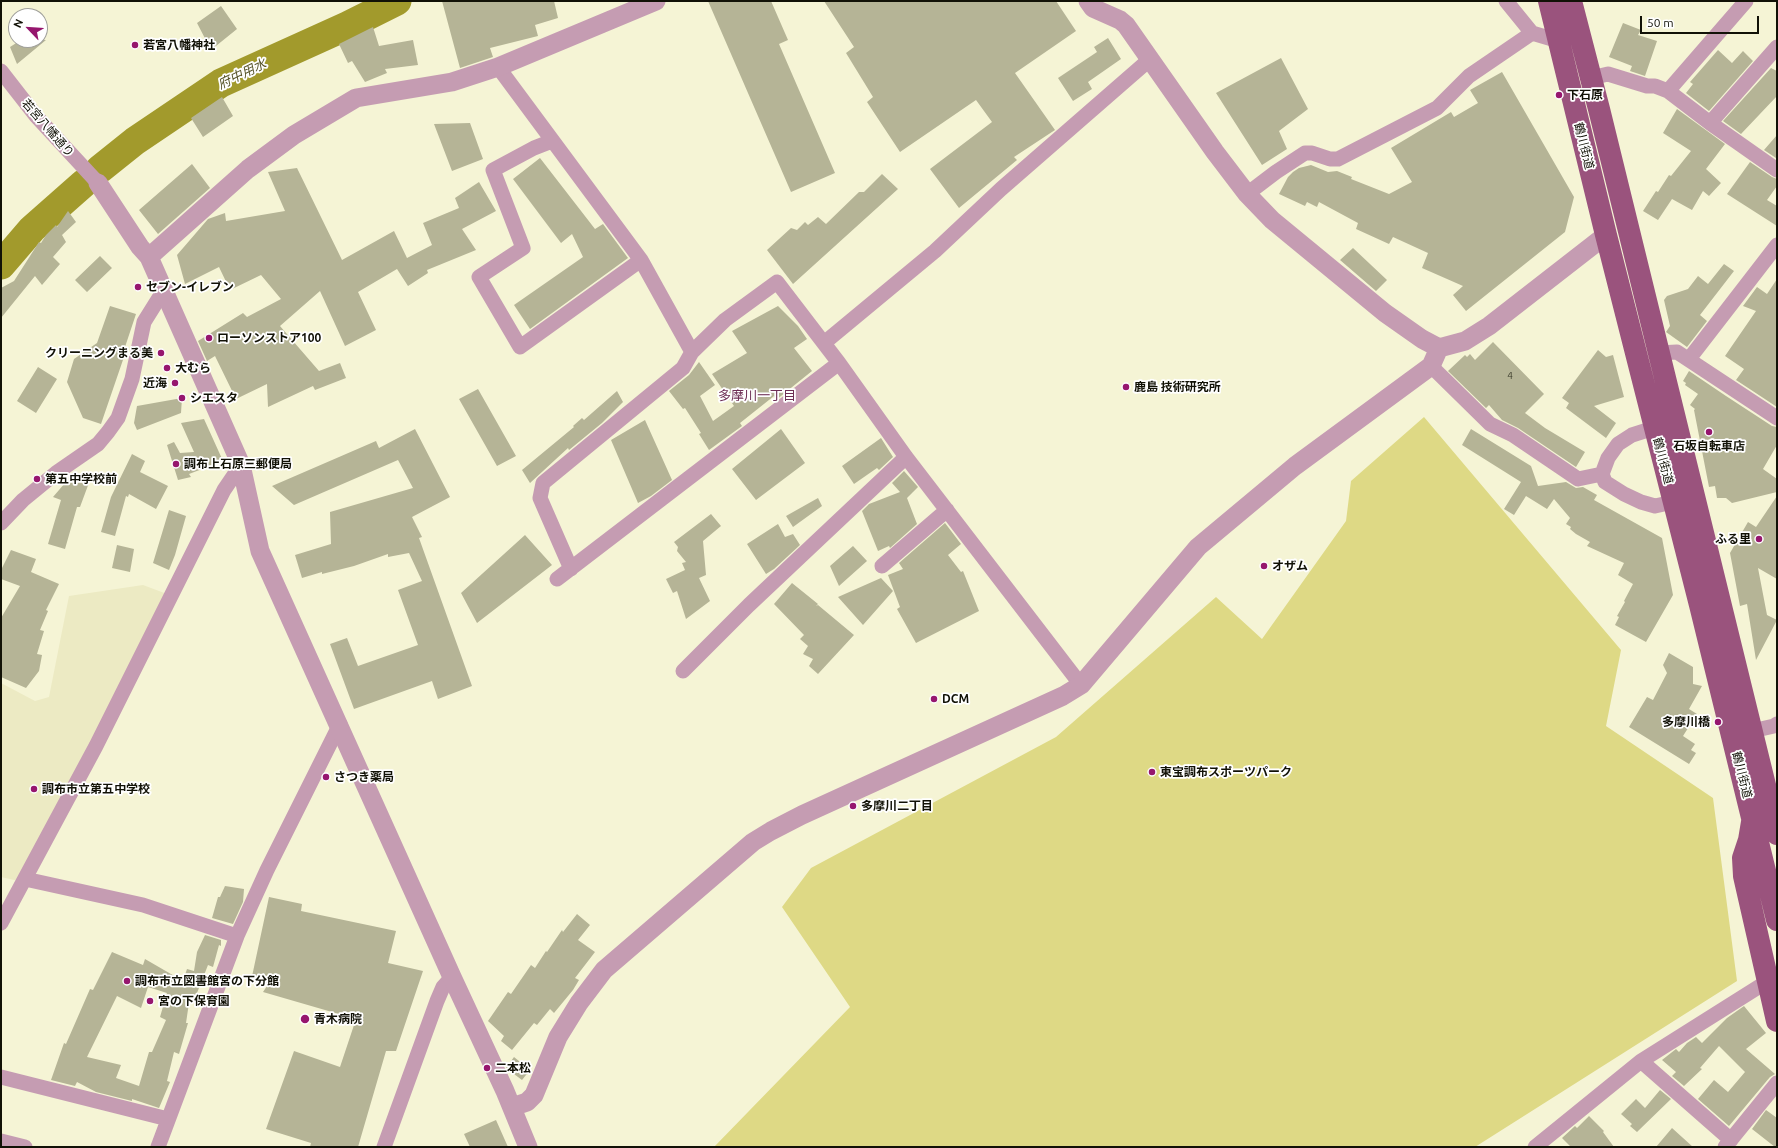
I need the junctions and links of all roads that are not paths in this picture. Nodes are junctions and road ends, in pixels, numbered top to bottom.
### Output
1 (656, 1) edge
2 (1088, 1) edge
3 (1506, 1) edge
4 (1549, 1) edge
5 (1571, 1) edge
6 (1746, 1) edge
7 (1532, 33) junction
8 (1558, 42) junction
9 (1777, 47) edge
10 (1149, 60) junction
11 (498, 67) junction
12 (1, 71) edge
13 (1591, 78) junction
14 (1668, 91) junction
15 (1710, 123) junction
16 (552, 141) junction
17 (1777, 170) edge
18 (98, 183) joint
19 (1247, 194) junction
20 (1606, 235) junction
21 (1777, 245) edge
22 (150, 257) junction
23 (641, 260) junction
24 (164, 290) junction
25 (824, 343) junction
26 (1439, 348) junction
27 (692, 352) junction
28 (1658, 353) junction
29 (1689, 359) junction
30 (839, 363) junction
31 (1432, 366) junction
32 (1777, 418) edge
33 (1654, 428) junction
34 (906, 457) junction
35 (241, 465) junction
36 (1602, 474) junction
37 (1683, 500) junction
38 (947, 510) junction
39 (1, 523) edge
40 (882, 566) dead end
41 (571, 569) junction
42 (557, 579) dead end
43 (683, 670) dead end
44 (1081, 685) junction
45 (340, 724) junction
46 (1777, 724) edge
47 (1752, 732) junction
48 (1773, 807) edge
49 (1753, 819) junction
50 (1777, 834) edge
51 (26, 879) junction
52 (1777, 920) edge
53 (1, 923) edge
54 (237, 936) junction
55 (452, 977) junction
56 (1768, 981) junction
57 (1777, 1021) edge
58 (1641, 1062) junction
59 (1, 1077) edge
60 (1777, 1083) edge
61 (512, 1107) junction
62 (168, 1119) junction
63 (1, 1141) edge
64 (1728, 1144) edge
65 (25, 1147) edge
66 (158, 1147) edge
67 (384, 1147) edge
68 (528, 1147) edge
69 (1535, 1147) edge

1 - 11 street
2 - 10 street
3 - 7 street
4 - 8 main road, 鶴川街道
5 - 13 main road, 鶴川街道
6 - 14 street
7 - 8 street
7 - 19 street
8 - 20 main road, 鶴川街道
9 - 15 street
10 - 19 street
10 - 25 street
11 - 16 street
11 - 22 street
12 - 18 street, 若宮八幡通り
13 - 14 street
13 - 28 main road, 鶴川街道
14 - 15 street
15 - 17 street
16 - 23 street
16 - 23 street
18 - 22 street
19 - 26 street
20 - 26 street
20 - 33 main road, 鶴川街道
21 - 29 street
22 - 24 street
23 - 27 street
24 - 35 street
24 - 39 street
25 - 27 street
25 - 30 street
26 - 31 street
27 - 41 street
28 - 29 street
28 - 37 main road, 鶴川街道
29 - 32 street
30 - 34 street
30 - 41 street
31 - 36 street
31 - 44 street
33 - 36 street
33 - 37 main road, 鶴川街道
34 - 38 street
34 - 43 street
35 - 45 street
35 - 51 street
36 - 37 street
37 - 47 main road, 鶴川街道
37 - 49 main road, 鶴川街道
38 - 40 street
38 - 44 street
41 - 42 street
44 - 61 street
45 - 54 street
45 - 55 street
46 - 47 street
47 - 48 main road, 鶴川街道
48 - 50 main road, 鶴川街道
49 - 52 main road, 鶴川街道
49 - 56 main road
51 - 53 street
51 - 54 street
54 - 62 street
55 - 61 street
55 - 67 street
56 - 57 main road
56 - 58 street
58 - 64 street
58 - 69 street
59 - 62 street
60 - 64 street
61 - 68 street
62 - 66 street
63 - 65 street

